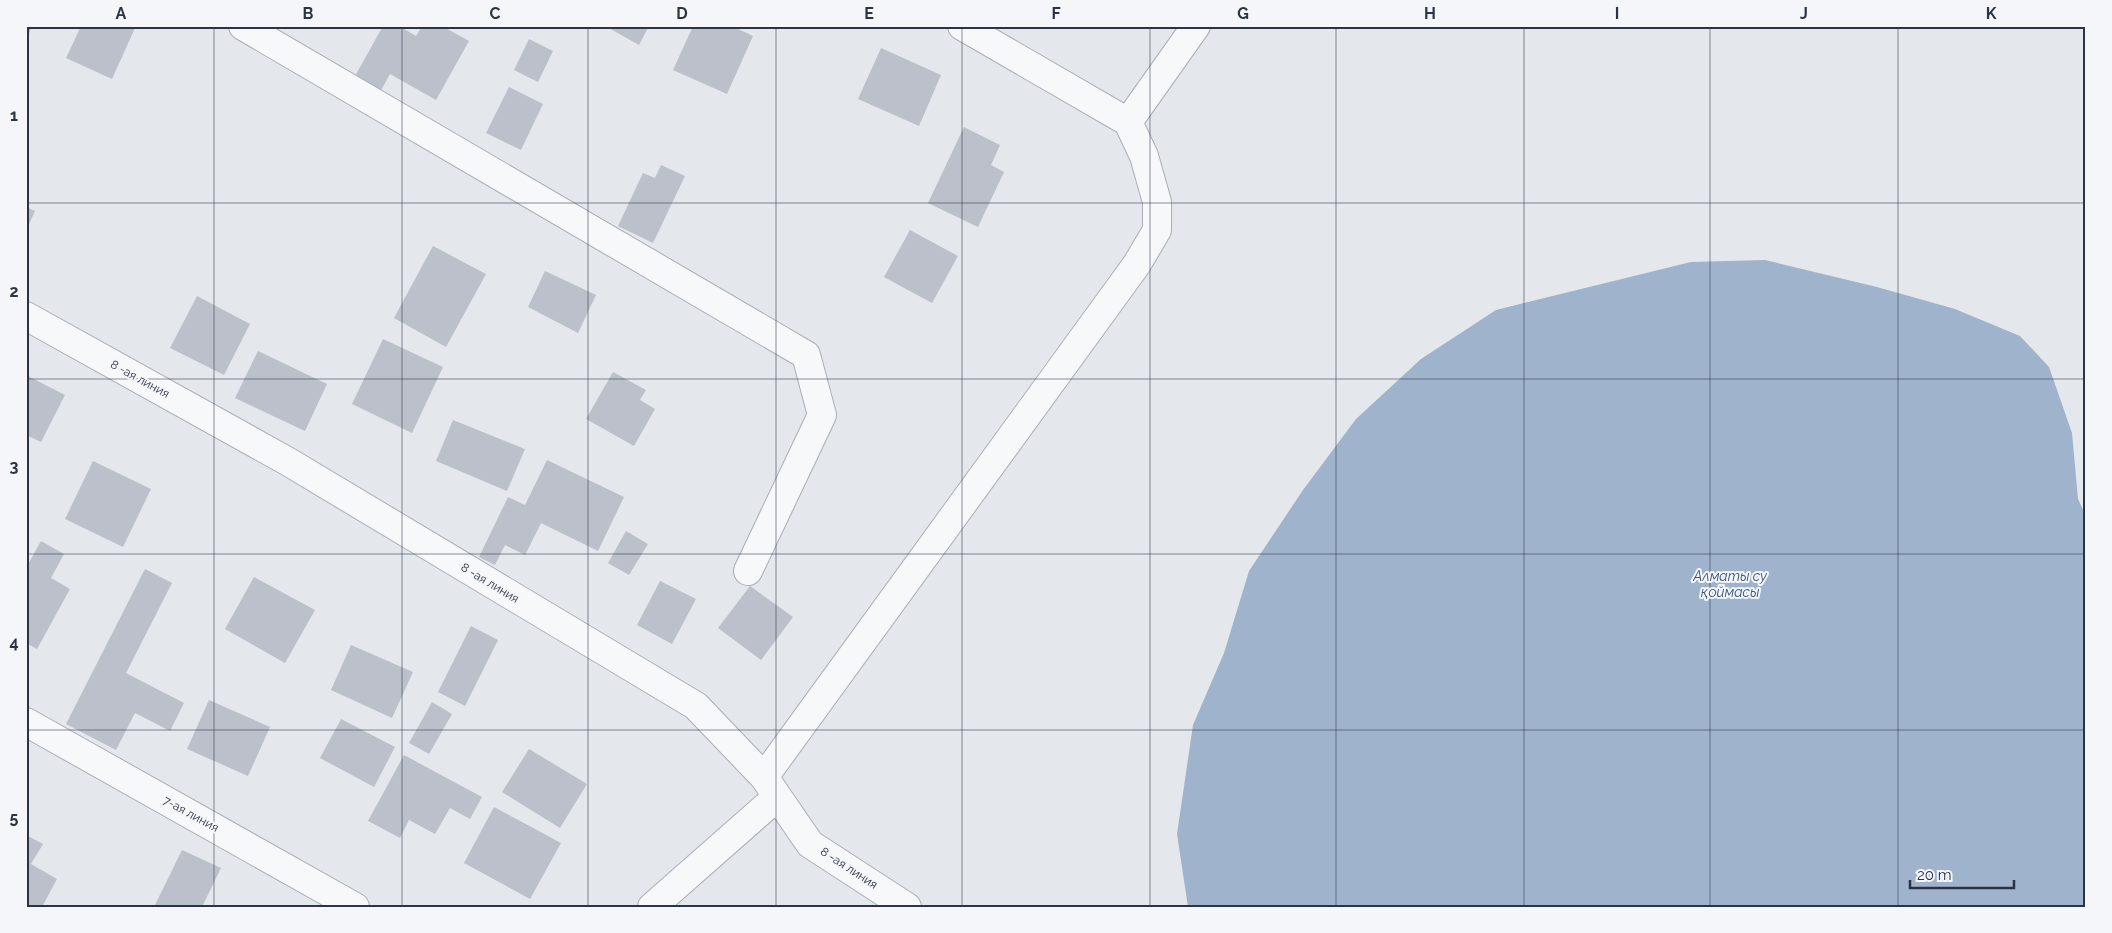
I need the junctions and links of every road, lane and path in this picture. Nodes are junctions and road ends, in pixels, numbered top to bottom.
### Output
1 (243, 26) edge
2 (962, 26) edge
3 (1196, 26) edge
4 (1128, 122) junction
5 (26, 316) edge
6 (748, 571) dead end
7 (26, 722) edge
8 (770, 787) junction
9 (355, 907) edge
10 (652, 907) edge
11 (907, 907) edge

1 - 6 street
2 - 4 street
3 - 4 street
4 - 8 street
5 - 8 street, 8 -ая линия
7 - 9 street, 7-ая линия
8 - 10 street
8 - 11 street, 8 -ая линия

